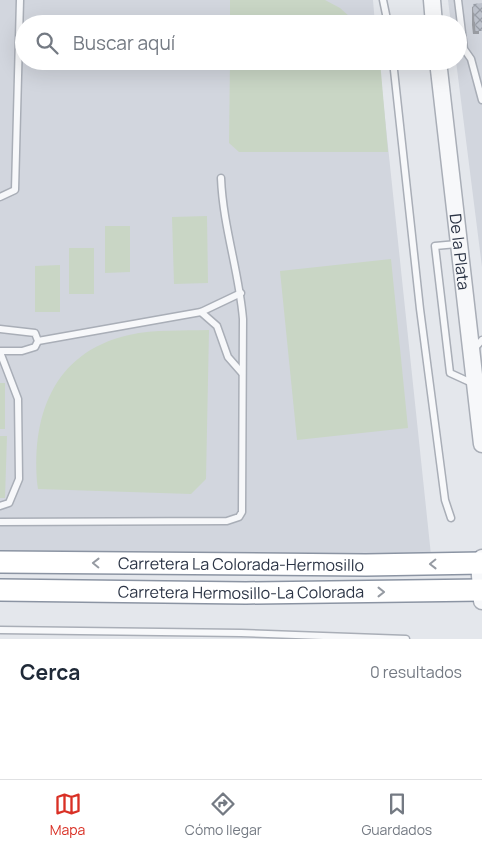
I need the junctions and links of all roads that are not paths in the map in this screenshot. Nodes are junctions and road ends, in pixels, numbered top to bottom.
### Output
1 (20, 0) edge
2 (383, 0) edge
3 (432, 0) edge
4 (458, 0) edge
5 (20, 15) edge
6 (386, 15) edge
7 (433, 15) edge
8 (460, 15) edge
9 (467, 53) edge
10 (18, 70) edge
11 (394, 70) edge
12 (439, 70) edge
13 (482, 100) edge
14 (221, 178) dead end
15 (0, 197) edge
16 (460, 243) junction
17 (241, 293) junction
18 (201, 312) junction
19 (0, 329) edge
20 (38, 341) junction
21 (477, 346) edge
22 (0, 351) edge
23 (242, 373) junction
24 (476, 384) junction
25 (482, 444) edge
26 (0, 506) edge
27 (452, 518) dead end
28 (0, 522) edge
29 (481, 561) edge
30 (0, 562) edge
31 (0, 590) edge
32 (482, 593) edge
33 (0, 630) edge
34 (406, 639) edge

1 - 5 lane
2 - 6 lane
3 - 7 street
4 - 8 lane
9 - 13 lane
10 - 15 lane
11 - 27 lane
12 - 16 street, De la Plata
14 - 17 lane
16 - 21 street, De la Plata
16 - 24 lane
17 - 18 lane
17 - 23 lane
18 - 20 lane
18 - 23 lane
19 - 20 lane
20 - 22 lane
21 - 24 street, De la Plata
22 - 26 lane
23 - 28 lane
24 - 25 street, De la Plata
29 -> 30 highway, Carretera La Colorada-Hermosillo
29 - 32 street
31 -> 32 highway, Carretera Hermosillo-La Colorada
33 - 34 lane

